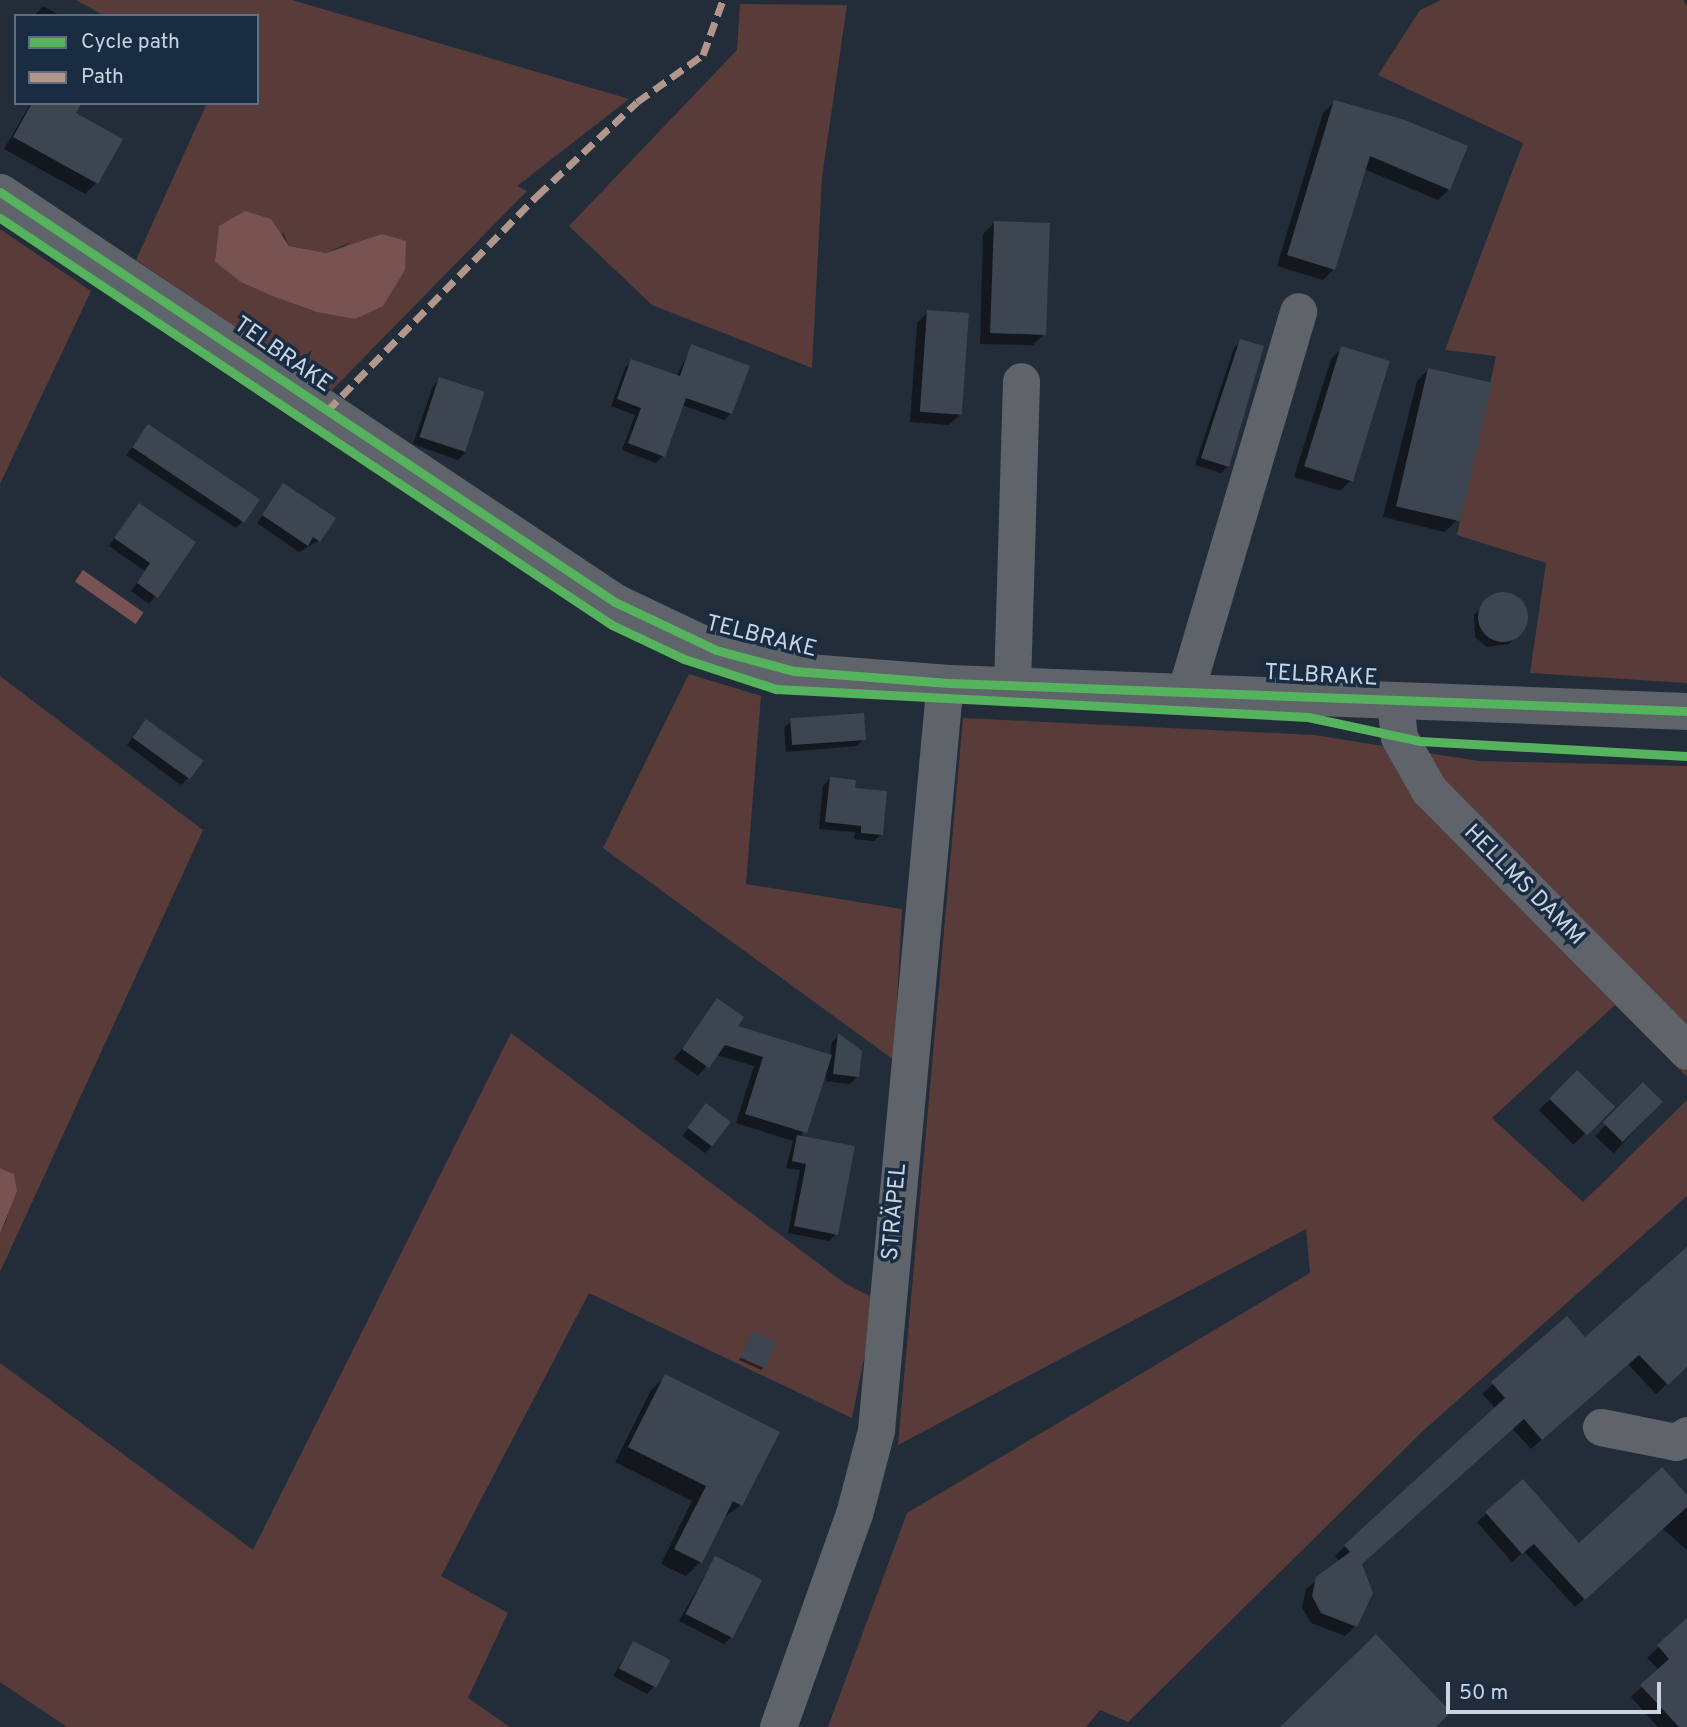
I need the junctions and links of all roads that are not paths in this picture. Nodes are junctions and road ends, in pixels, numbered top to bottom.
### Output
1 (0, 192) edge
2 (1298, 311) dead end
3 (1021, 381) dead end
4 (949, 683) junction
5 (1012, 685) junction
6 (1186, 690) junction
7 (1395, 700) junction
8 (1687, 711) edge
9 (1687, 1051) edge
10 (1601, 1427) dead end
11 (1687, 1435) edge
12 (778, 1727) edge

1 - 4 street, TELBRAKE
2 - 6 street
3 - 5 street
4 - 5 street, TELBRAKE
4 - 12 street, STRÄPEL
5 - 6 street, TELBRAKE
6 - 7 street, TELBRAKE
7 - 8 street, TELBRAKE
7 - 9 street, HELLMS DAMM
10 - 11 street

